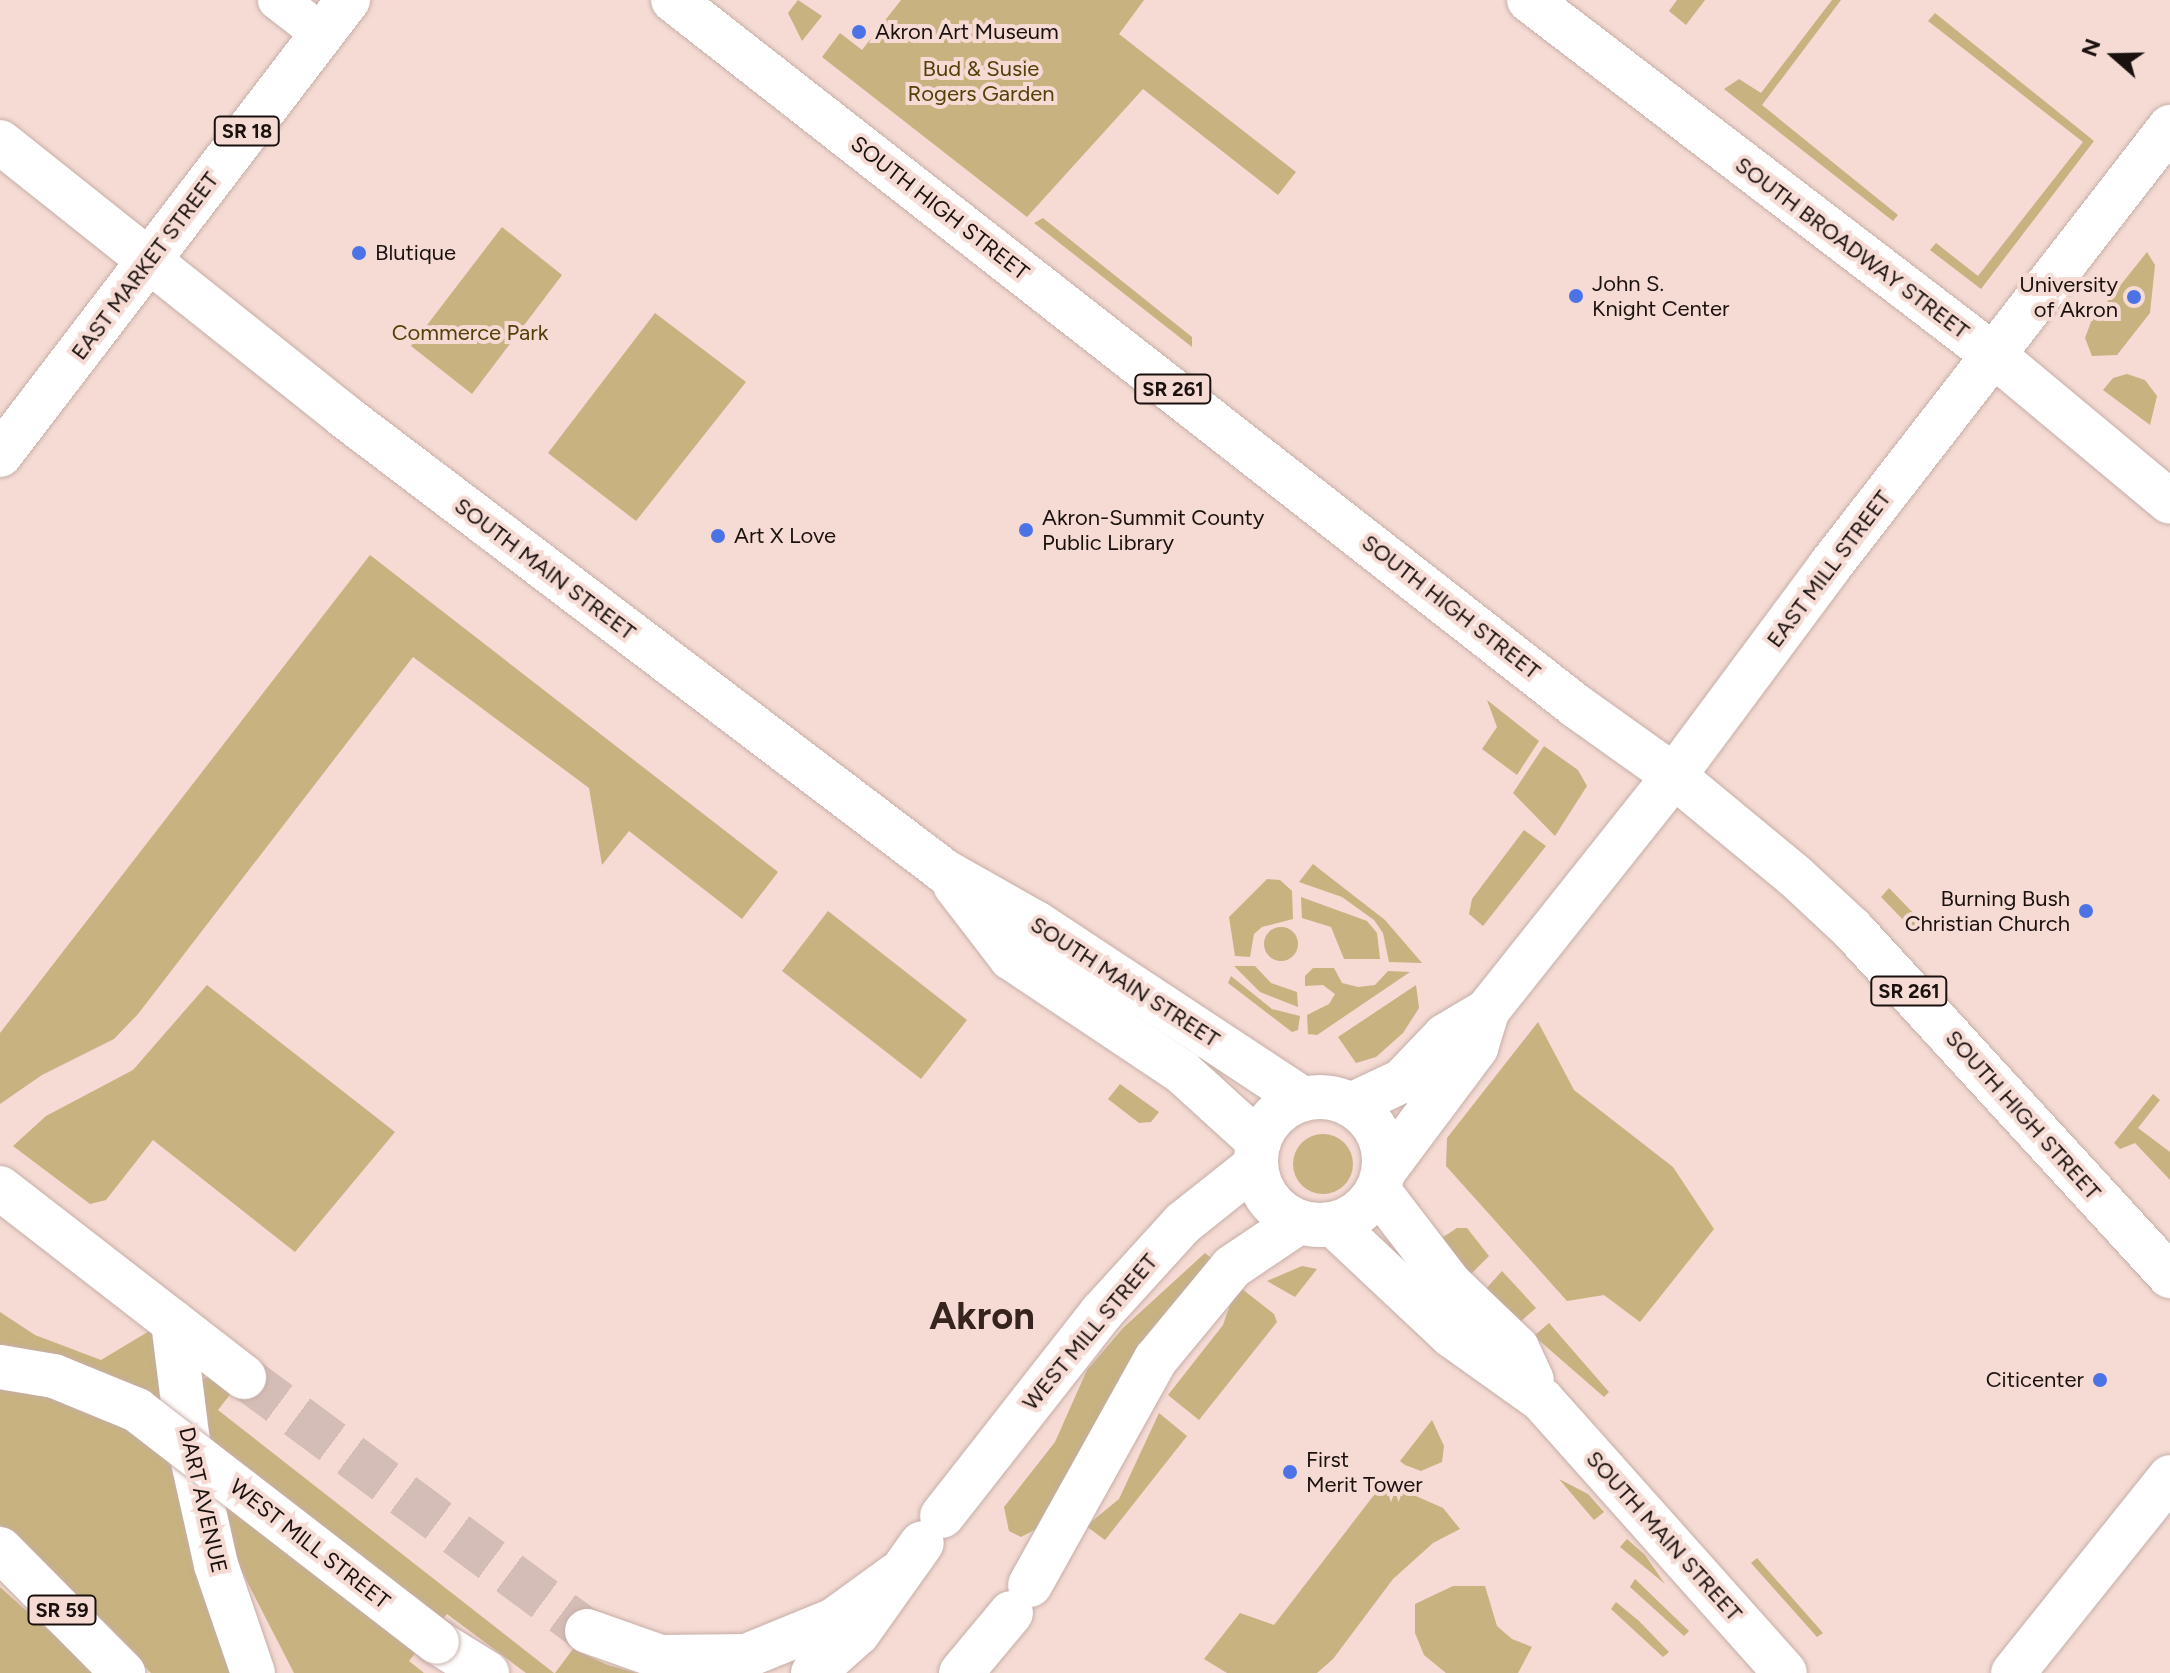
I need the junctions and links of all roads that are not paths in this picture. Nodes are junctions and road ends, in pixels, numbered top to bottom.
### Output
1 (278, 0) edge
2 (348, 0) edge
3 (673, 0) edge
4 (1529, 0) edge
5 (322, 34) junction
6 (2170, 127) edge
7 (0, 142) edge
8 (149, 265) junction
9 (1996, 357) junction
10 (0, 455) edge
11 (2170, 502) edge
12 (1674, 776) junction
13 (944, 871) junction
14 (1487, 1011) junction
15 (1303, 1099) junction
16 (1351, 1105) junction
17 (1258, 1154) junction
18 (1381, 1180) junction
19 (0, 1188) edge
20 (1316, 1223) junction
21 (2170, 1276) edge
22 (173, 1322) junction
23 (0, 1367) edge
24 (244, 1377) tunnel mouth
25 (1542, 1400) junction
26 (2170, 1477) edge
27 (920, 1545) junction
28 (0, 1549) edge
29 (587, 1631) tunnel mouth
30 (123, 1673) edge
31 (253, 1673) edge
32 (487, 1673) edge
33 (813, 1673) edge
34 (961, 1673) edge
35 (1785, 1673) edge
36 (2013, 1673) edge

1 - 5 street
2 - 5 main road, EAST MARKET STREET / SR 18
3 - 12 main road, SOUTH HIGH STREET / SR 261
4 - 9 main road, SOUTH BROADWAY STREET
5 - 8 main road, EAST MARKET STREET / SR 18
6 - 9 main road, EAST MILL STREET
7 - 8 main road, SOUTH MAIN STREET
8 - 10 main road, EAST MARKET STREET / SR 18
8 - 13 main road, SOUTH MAIN STREET
9 - 11 main road, SOUTH BROADWAY STREET
9 - 12 main road, EAST MILL STREET
12 - 14 main road, EAST MILL STREET
12 - 21 main road, SOUTH HIGH STREET / SR 261
13 - 15 main road, SOUTH MAIN STREET
13 - 17 main road, SOUTH MAIN STREET
14 - 16 main road, EAST MILL STREET
14 - 18 main road, EAST MILL STREET
15 - 16 main road
15 - 17 main road
16 - 18 main road
17 - 20 main road
17 - 27 main road, WEST MILL STREET
18 - 20 main road
18 - 25 main road, SOUTH MAIN STREET
19 - 22 main road
20 - 25 main road, SOUTH MAIN STREET
20 - 34 main road
22 - 24 main road
22 - 31 main road, DART AVENUE
23 - 32 main road, WEST MILL STREET, bridge
25 - 35 main road, SOUTH MAIN STREET
26 - 36 main road
27 - 29 main road
27 - 33 main road, WEST MILL STREET
28 - 30 main road, SR 59

